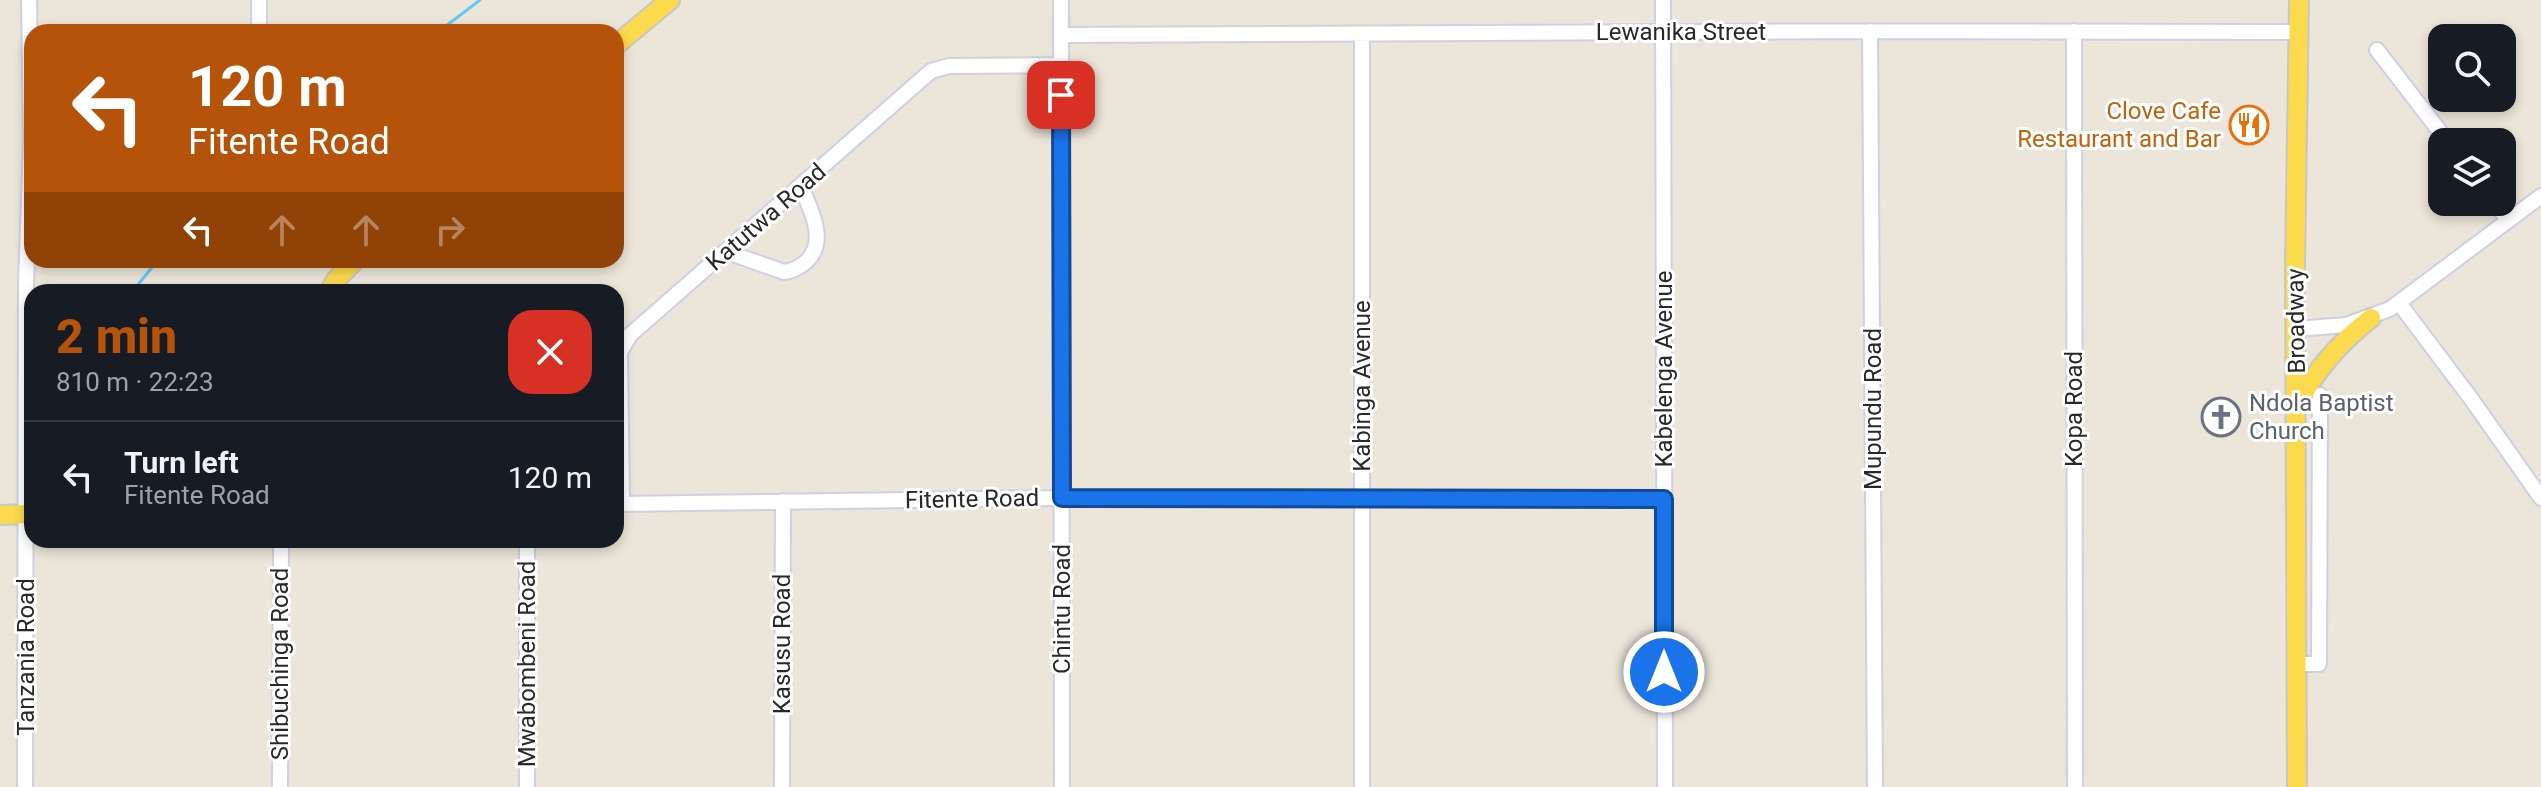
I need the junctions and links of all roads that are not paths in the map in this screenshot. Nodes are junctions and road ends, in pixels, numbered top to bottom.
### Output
1 (29, 0) edge
2 (259, 0) edge
3 (670, 0) edge
4 (1061, 0) edge
5 (1663, 0) edge
6 (2299, 0) edge
7 (29, 24) edge
8 (259, 24) edge
9 (1870, 31) junction
10 (2074, 31) junction
11 (2299, 32) junction
12 (1664, 33) junction
13 (1362, 34) junction
14 (1062, 35) junction
15 (624, 38) edge
16 (2377, 50) dead end
17 (1061, 65) junction
18 (2437, 128) edge
19 (801, 186) junction
20 (2541, 196) edge
21 (2505, 216) edge
22 (2508, 220) junction
23 (727, 252) junction
24 (347, 268) edge
25 (334, 284) edge
26 (2399, 303) junction
27 (2376, 315) junction
28 (2296, 324) junction
29 (624, 342) edge
30 (2320, 395) dead end
31 (2297, 404) junction
32 (1362, 497) junction
33 (1062, 498) junction
34 (2541, 498) edge
35 (1664, 499) junction
36 (783, 501) junction
37 (624, 504) edge
38 (24, 514) edge
39 (0, 515) edge
40 (29, 548) edge
41 (281, 548) edge
42 (527, 548) edge
43 (2298, 574) junction
44 (2320, 574) junction
45 (2297, 664) junction
46 (25, 787) edge
47 (280, 787) edge
48 (527, 787) edge
49 (782, 787) edge
50 (1062, 787) edge
51 (1362, 787) edge
52 (1665, 787) edge
53 (1875, 787) edge
54 (2075, 787) edge
55 (2297, 787) edge

1 - 7 street, Tanzania Road
2 - 8 street
3 - 15 main road
4 - 14 street, Chintu Road
5 - 12 street, Kabelenga Avenue
6 - 11 main road, Broadway
9 - 10 street, Lewanika Street
9 - 12 street, Lewanika Street
9 - 53 street, Mupundu Road
10 - 11 street, Lewanika Street
10 - 54 street, Kopa Road
11 - 28 main road, Broadway
12 - 13 street, Lewanika Street
12 - 35 street, Kabelenga Avenue
13 - 14 street, Lewanika Street
13 - 32 street, Kabinga Avenue
14 - 17 street, Chintu Road
16 - 18 street
17 - 19 street, Katutwa Road
17 - 33 street, Chintu Road
19 - 23 street, Katutwa Road
19 - 23 street
20 - 22 street
21 - 22 street
22 - 26 street
23 - 29 street, Katutwa Road
24 - 25 main road
26 - 27 street
26 - 34 street
27 - 28 street
27 - 31 main road
28 - 31 main road, Broadway
30 - 44 street
31 - 43 main road, Broadway
32 - 33 street, Fitente Road
32 - 35 street, Fitente Road
32 - 51 street, Kabinga Avenue
33 - 36 street, Fitente Road
33 - 50 street, Chintu Road
35 - 52 street, Kabelenga Avenue
36 - 37 street, Fitente Road
36 - 49 street, Kasusu Road
38 - 39 main road
40 - 46 street, Tanzania Road
41 - 47 street, Shibuchinga Road
42 - 48 street, Mwabombeni Road
43 - 44 street
43 - 45 main road, Broadway
44 - 45 street
45 - 55 main road, Broadway

